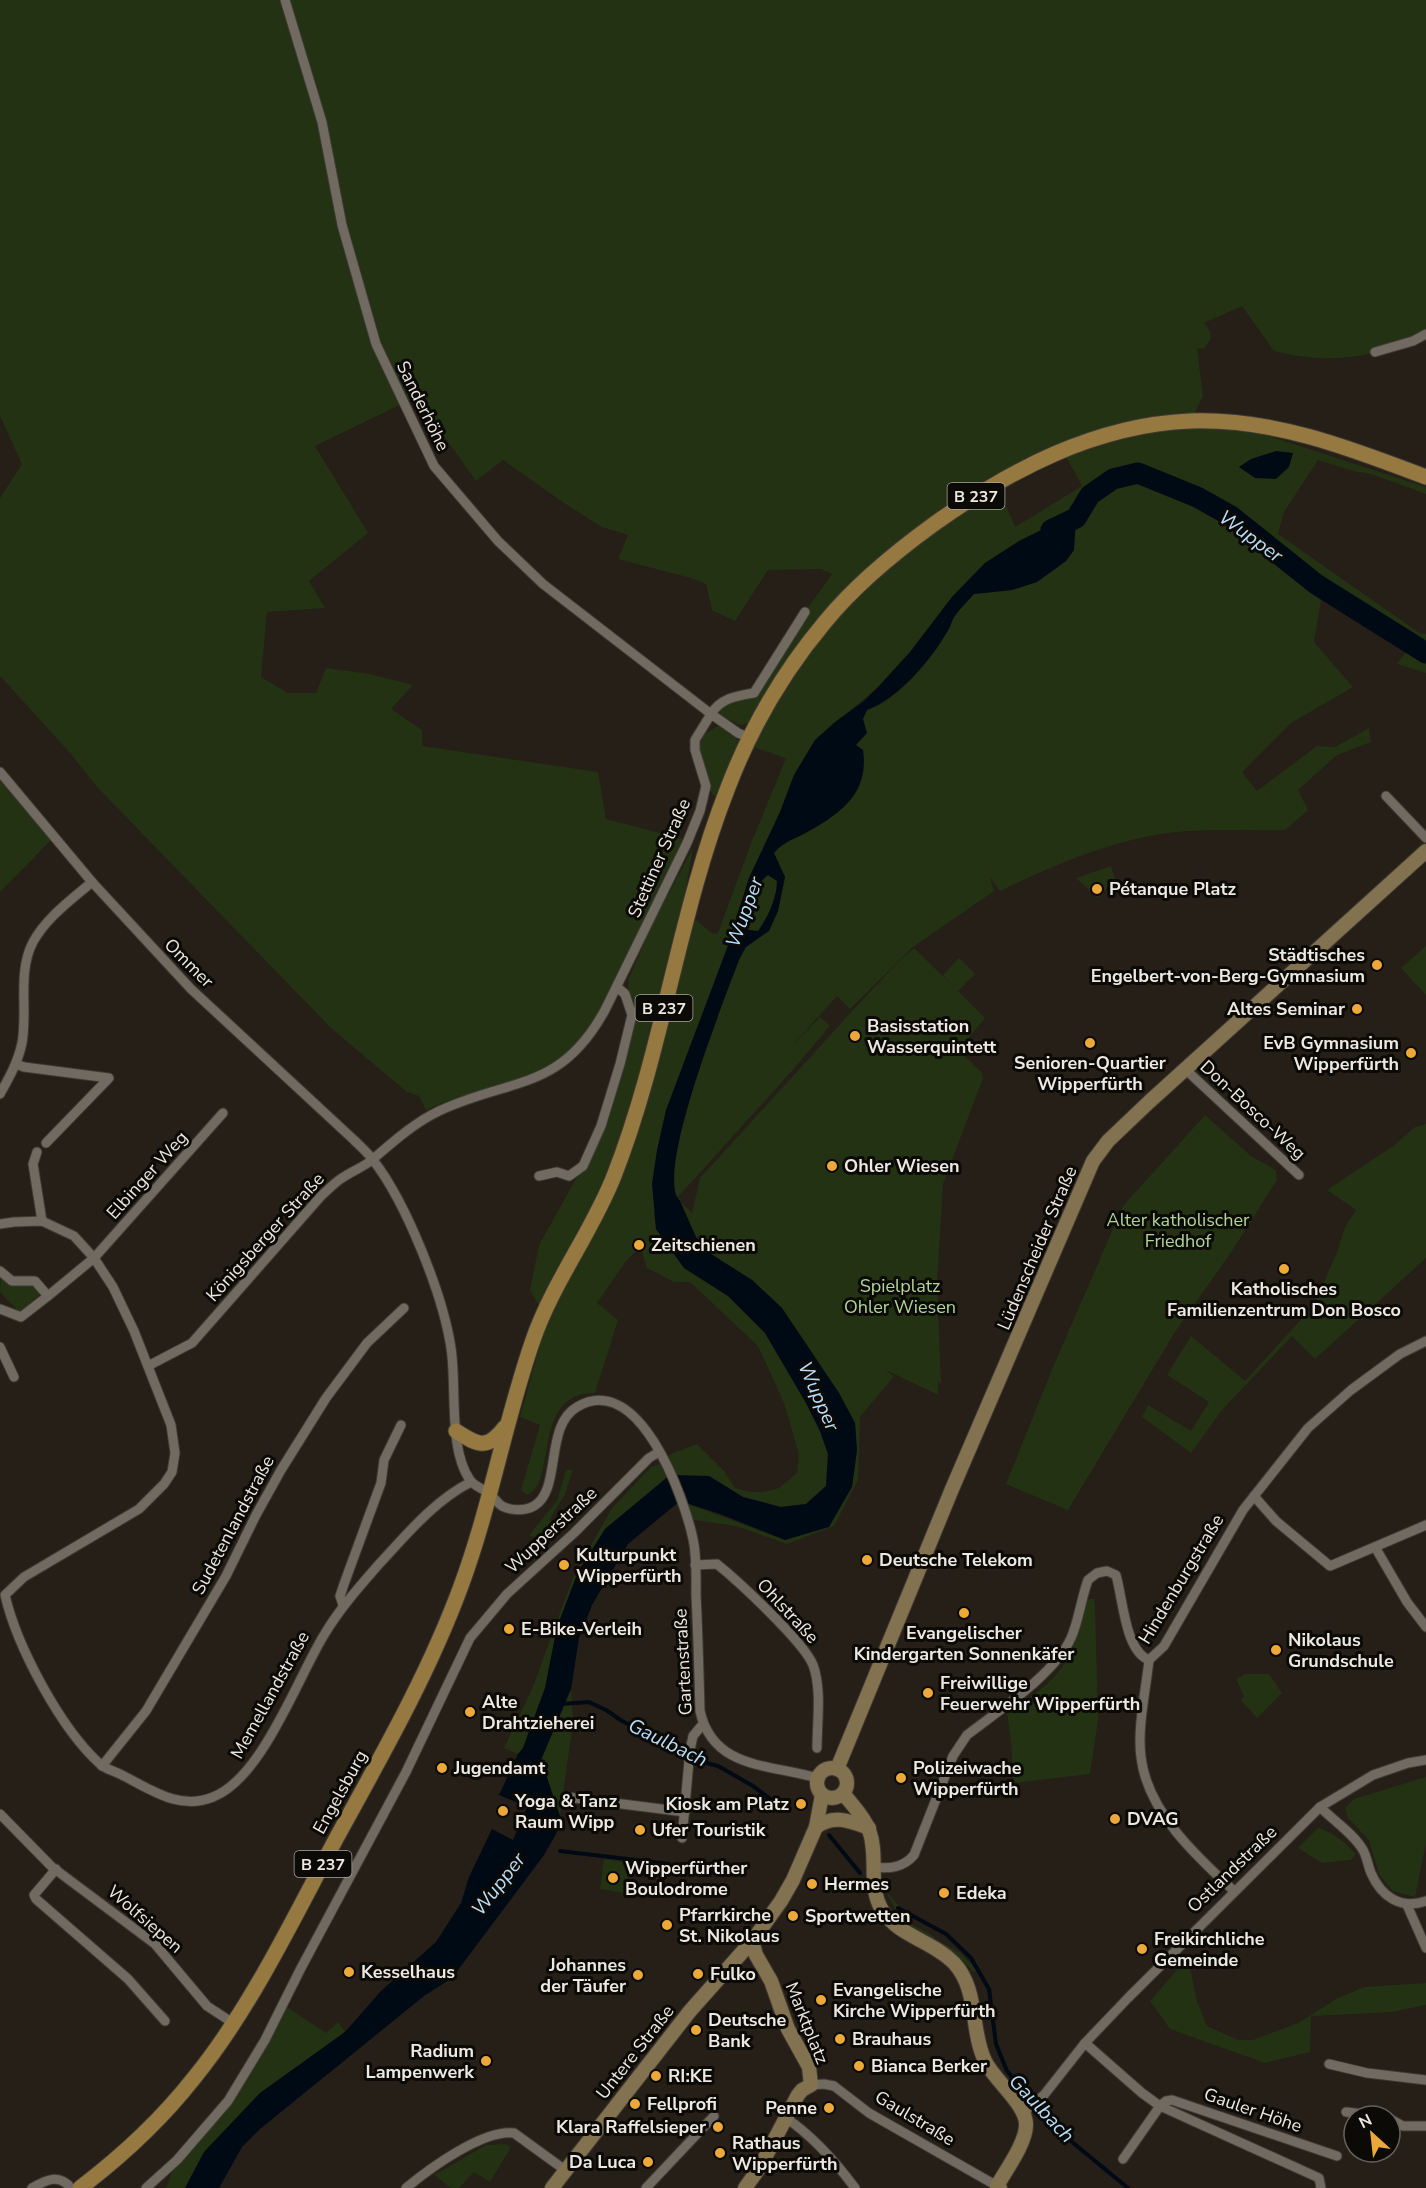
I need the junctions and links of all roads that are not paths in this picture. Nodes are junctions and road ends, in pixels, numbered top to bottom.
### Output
1 (285, 0) edge
2 (1426, 334) edge
3 (1375, 352) dead end
4 (1426, 477) edge
5 (805, 612) dead end
6 (711, 714) junction
7 (750, 738) junction
8 (0, 772) edge
9 (1386, 796) dead end
10 (1426, 838) edge
11 (1425, 853) edge
12 (92, 882) junction
13 (617, 987) junction
14 (16, 1064) junction
15 (1185, 1069) junction
16 (0, 1094) edge
17 (223, 1113) dead end
18 (46, 1143) dead end
19 (37, 1152) dead end
20 (373, 1159) junction
21 (1299, 1175) dead end
22 (538, 1176) dead end
23 (42, 1221) junction
24 (0, 1224) edge
25 (94, 1258) junction
26 (0, 1271) edge
27 (48, 1296) junction
28 (404, 1308) dead end
29 (0, 1309) edge
30 (1426, 1341) edge
31 (0, 1347) edge
32 (148, 1366) junction
33 (15, 1377) dead end
34 (509, 1422) junction
35 (401, 1425) dead end
36 (456, 1431) junction
37 (659, 1452) junction
38 (471, 1482) junction
39 (490, 1494) junction
40 (1254, 1496) junction
41 (1426, 1525) edge
42 (1375, 1548) junction
43 (695, 1564) junction
44 (344, 1605) junction
45 (1426, 1627) edge
46 (1149, 1660) junction
47 (703, 1724) junction
48 (817, 1748) dead end
49 (1426, 1760) edge
50 (102, 1766) junction
51 (837, 1769) junction
52 (817, 1778) junction
53 (843, 1793) junction
54 (822, 1795) junction
55 (567, 1797) dead end
56 (1320, 1808) junction
57 (685, 1812) junction
58 (0, 1814) edge
59 (816, 1827) junction
60 (869, 1828) junction
61 (682, 1838) dead end
62 (873, 1867) junction
63 (56, 1869) junction
64 (1234, 1891) junction
65 (1426, 1901) edge
66 (1407, 1905) junction
67 (752, 1941) junction
68 (1426, 1948) edge
69 (740, 1954) junction
70 (756, 1955) junction
71 (165, 2021) dead end
72 (233, 2023) junction
73 (1085, 2043) junction
74 (1329, 2064) dead end
75 (1426, 2080) edge
76 (811, 2085) junction
77 (1160, 2106) junction
78 (1027, 2110) junction
79 (714, 2116) dead end
80 (786, 2118) junction
81 (1402, 2125) edge
82 (1426, 2126) edge
83 (1337, 2156) dead end
84 (1124, 2159) dead end
85 (565, 2170) junction
86 (32, 2188) edge
87 (71, 2188) edge
88 (80, 2188) edge
89 (146, 2188) edge
90 (406, 2188) edge
91 (552, 2188) edge
92 (646, 2188) edge
93 (745, 2188) edge
94 (855, 2188) edge
95 (998, 2188) edge
96 (1321, 2188) edge

1 - 6 street, Sanderhöhe
2 - 3 street
4 - 7 main road, B 237
5 - 6 street
6 - 7 street
6 - 13 street, Stettiner Straße
7 - 34 main road, B 237
8 - 12 street, Ommer
9 - 10 street
11 - 15 main road, Lüdenscheider Straße
12 - 14 street
12 - 20 street, Ommer
13 - 20 street, Stettiner Straße
13 - 22 street
14 - 16 street
14 - 18 street
15 - 21 street, Don-Bosco-Weg
15 - 51 main road, Lüdenscheider Straße
17 - 25 street, Elbinger Weg
19 - 23 street
20 - 32 street, Königsberger Straße
20 - 36 street
23 - 24 street
23 - 25 street
25 - 27 street, Elbinger Weg
25 - 32 street
26 - 27 street
27 - 29 street, Elbinger Weg
28 - 50 street, Sudetenlandstraße
30 - 40 street, Hindenburgstraße
31 - 33 street
32 - 50 street, Memellandstraße
34 - 36 main road
34 - 39 main road, B 237
35 - 44 street, Memellandstraße
36 - 38 street
37 - 39 street, Gartenstraße
37 - 43 street, Gartenstraße
37 - 89 street, Wupperstraße
38 - 39 street
38 - 44 street, Memellandstraße
39 - 72 main road, Engelsburg / B 237
40 - 42 street
40 - 46 street, Hindenburgstraße
41 - 42 street
42 - 45 street
43 - 47 street, Gartenstraße
43 - 48 street, Ohlstraße
44 - 50 street, Memellandstraße
46 - 62 street, Hindenburgstraße
46 - 64 street
47 - 52 street, Gartenstraße
47 - 57 street
49 - 56 street, Ostlandstraße
51 - 52 main road
51 - 53 main road
52 - 54 main road
53 - 54 main road
53 - 60 main road
54 - 59 main road
55 - 57 street
56 - 64 street, Ostlandstraße
56 - 66 street
57 - 61 street
58 - 63 street, Wolfsiepen
59 - 60 main road
59 - 67 main road
60 - 62 main road
62 - 78 main road
63 - 71 street
63 - 72 street, Wolfsiepen
64 - 73 street, Ostlandstraße
65 - 66 street
66 - 68 street
67 - 69 main road, Untere Straße
67 - 70 main road, Marktplatz
69 - 70 main road
69 - 85 main road, Untere Straße
70 - 76 main road, Marktplatz
72 - 88 main road, Engelsburg / B 237
73 - 77 street, Gauler Höhe
73 - 78 street, Ostlandstraße
74 - 75 street
76 - 80 main road, Marktplatz
76 - 95 street, Gaulstraße
77 - 83 street, Gauler Höhe
77 - 84 street
77 - 96 street, Gauler Höhe
78 - 95 main road
79 - 92 street
80 - 93 main road, Marktplatz
80 - 94 street
81 - 82 street
85 - 90 street
85 - 91 main road, Untere Straße
86 - 87 street

